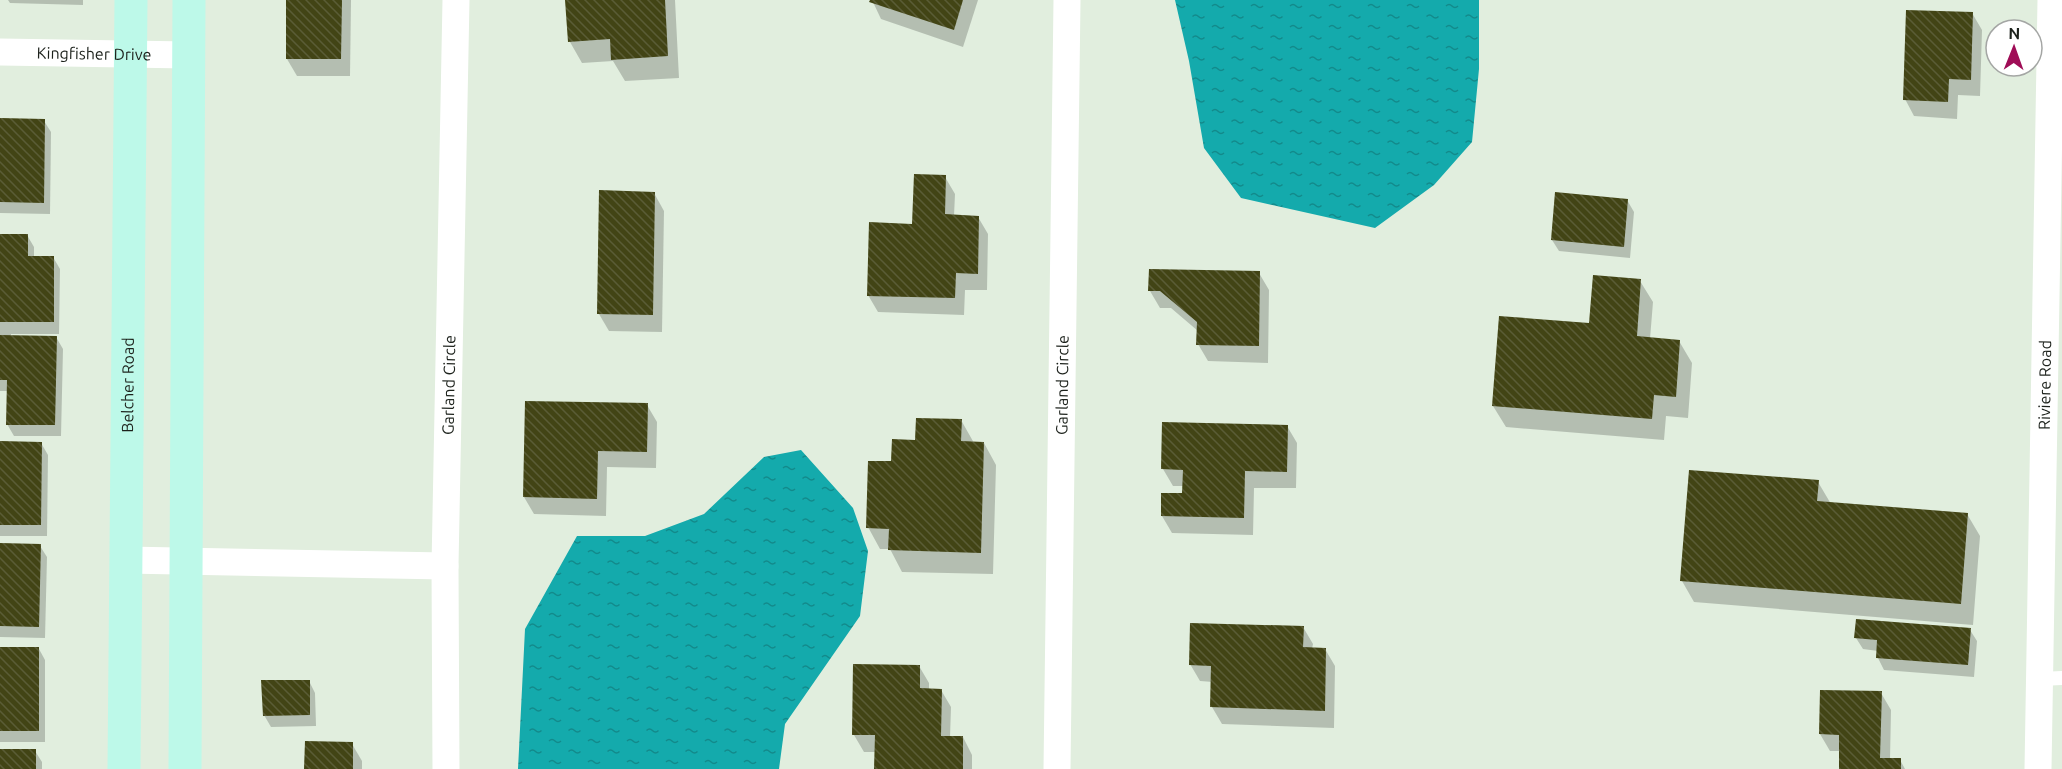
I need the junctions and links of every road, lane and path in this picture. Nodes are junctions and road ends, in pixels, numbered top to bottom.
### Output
1 (131, 0) edge
2 (189, 0) edge
3 (456, 0) edge
4 (1067, 0) edge
5 (2051, 0) edge
6 (0, 52) edge
7 (130, 54) junction
8 (189, 55) junction
9 (126, 560) junction
10 (185, 560) junction
11 (445, 566) junction
12 (2051, 678) edge
13 (124, 769) edge
14 (184, 769) edge
15 (446, 769) edge
16 (1058, 769) edge
17 (2038, 769) edge

1 - 7 main road, Belcher Road
2 - 8 main road
3 - 11 street, Garland Circle
4 - 16 street, Garland Circle
5 - 12 street, Riviere Road
6 - 7 street, Kingfisher Drive
7 - 8 street, Kingfisher Drive
7 - 9 main road, Belcher Road
8 - 10 main road
9 - 10 street
9 - 13 main road, Belcher Road
10 - 11 street
10 - 14 main road
11 - 15 street, Garland Circle
12 - 17 street, Riviere Road

